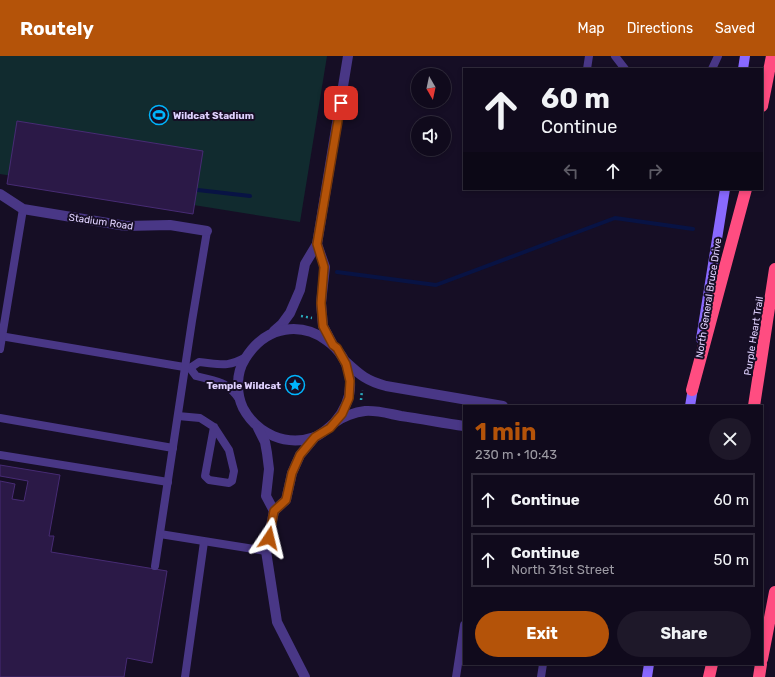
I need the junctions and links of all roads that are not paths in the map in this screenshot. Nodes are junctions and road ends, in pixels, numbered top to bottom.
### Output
1 (348, 56) edge
2 (589, 56) edge
3 (615, 56) edge
4 (718, 56) edge
5 (745, 56) edge
6 (772, 56) edge
7 (587, 68) edge
8 (624, 68) edge
9 (712, 68) edge
10 (743, 68) edge
11 (763, 101) edge
12 (725, 190) edge
13 (746, 190) edge
14 (0, 197) edge
15 (23, 209) junction
16 (207, 231) joint
17 (317, 244) junction
18 (775, 269) edge
19 (268, 335) junction
20 (1, 337) edge
21 (333, 345) junction
22 (0, 349) edge
23 (246, 356) junction
24 (342, 357) junction
25 (188, 368) junction
26 (692, 390) junction
27 (240, 401) junction
28 (491, 405) edge
29 (690, 405) edge
30 (754, 405) edge
31 (178, 416) junction
32 (0, 418) edge
33 (334, 423) junction
34 (257, 426) junction
35 (463, 426) edge
36 (214, 427) junction
37 (315, 437) junction
38 (173, 448) junction
39 (0, 455) edge
40 (168, 482) junction
41 (274, 511) junction
42 (160, 534) junction
43 (204, 542) junction
44 (266, 551) junction
45 (155, 566) dead end
46 (775, 592) edge
47 (463, 638) edge
48 (462, 651) edge
49 (763, 654) edge
50 (543, 665) edge
51 (649, 665) edge
52 (712, 665) edge
53 (761, 665) edge
54 (185, 677) edge
55 (305, 677) edge
56 (456, 677) edge
57 (541, 677) edge
58 (647, 677) edge
59 (709, 677) edge
60 (759, 677) edge

1 - 17 street
2 - 7 lane
3 - 8 lane
4 - 9 lane
5 - 10 main road
6 - 11 highway
12 - 26 main road, North General Bruce Drive
13 - 26 highway
14 - 15 street, Stadium Road
15 - 16 street, Stadium Road
15 - 20 lane
16 - 25 lane
17 - 19 street
17 - 21 street
18 - 30 highway, Purple Heart Trail
19 - 21 street
19 - 23 street
20 - 22 lane
20 - 25 lane
21 - 24 street
23 - 25 lane
23 - 27 street
24 - 28 street
24 - 33 street
25 - 27 lane
25 - 31 lane
26 - 29 main road, North General Bruce Drive
27 - 34 street
31 - 36 lane
31 - 38 lane
32 - 38 lane
33 - 35 street
33 - 37 street
34 - 37 street
34 - 41 street
36 - 36 lane
37 - 41 street
38 - 40 lane
39 - 40 lane
40 - 42 lane
41 - 44 street
42 - 43 lane
42 - 45 lane
43 - 44 lane
43 - 54 lane
44 - 55 street
46 - 49 highway
47 - 48 lane
48 - 56 lane
50 - 57 lane
51 - 58 main road
52 - 59 highway
53 - 60 highway

